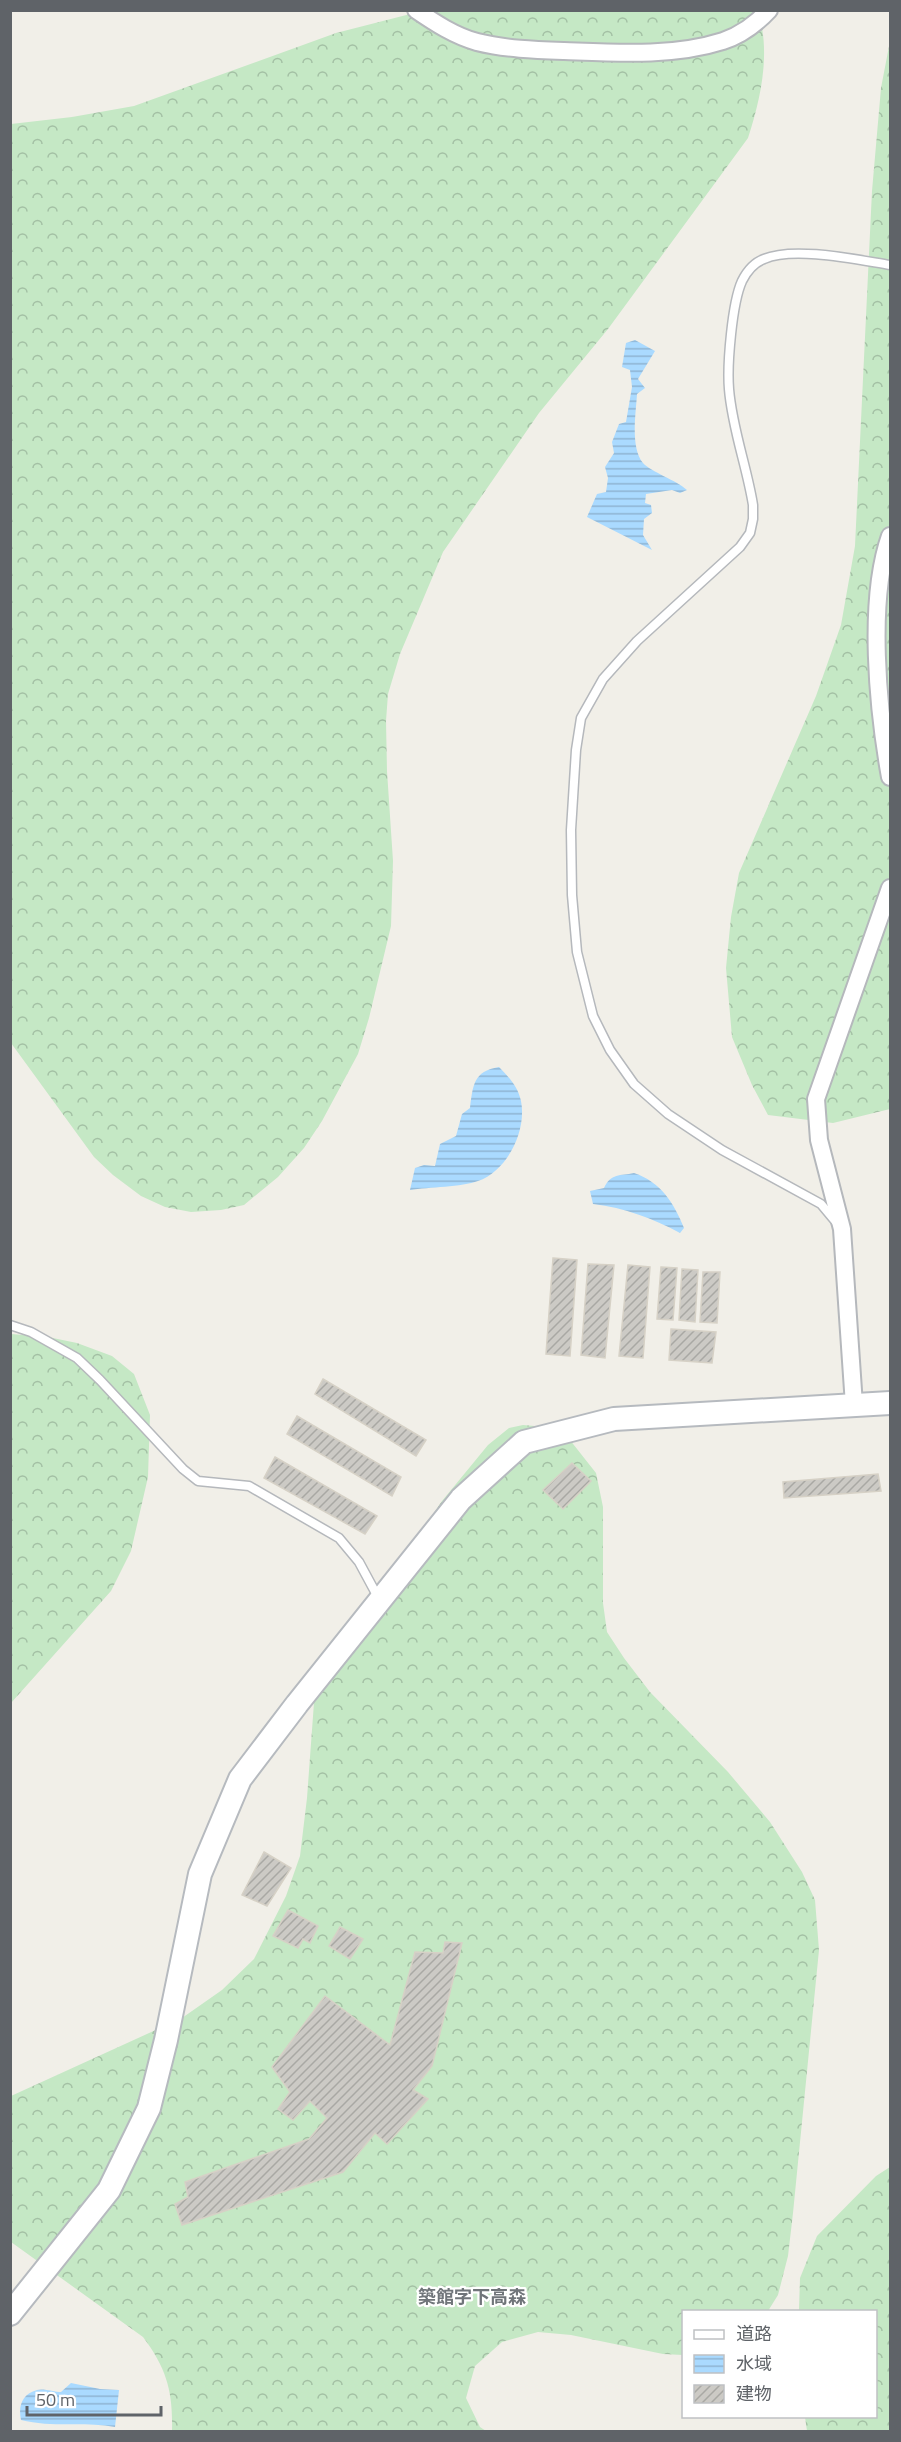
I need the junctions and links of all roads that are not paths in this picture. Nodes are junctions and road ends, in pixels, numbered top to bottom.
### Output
1 (416, 10) edge
2 (769, 10) edge
3 (891, 265) edge
4 (891, 536) edge
5 (891, 777) edge
6 (891, 888) edge
7 (842, 1229) junction
8 (10, 1325) edge
9 (891, 1403) edge
10 (854, 1405) junction
11 (380, 1600) junction
12 (10, 2314) edge

1 - 2 street
3 - 7 lane
4 - 5 street
6 - 7 street
7 - 10 street
8 - 11 lane
9 - 10 street
10 - 11 street
11 - 12 street

